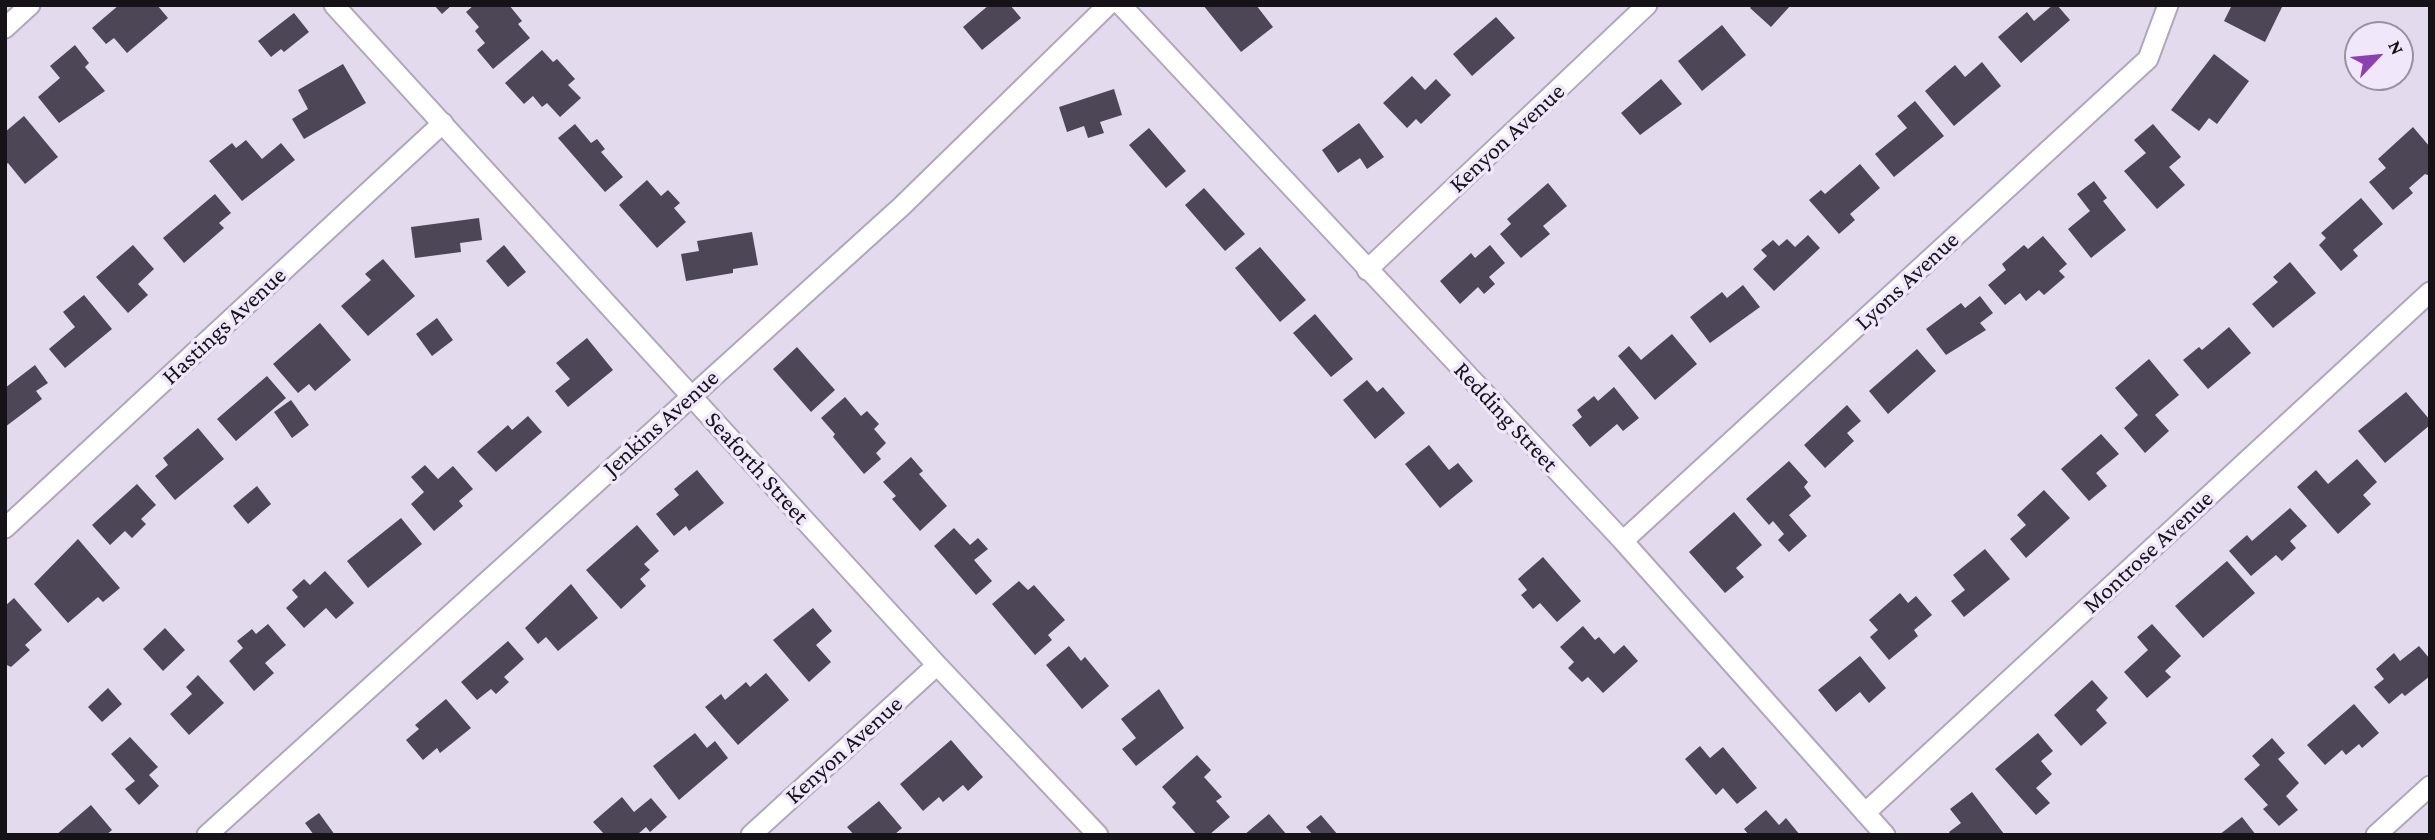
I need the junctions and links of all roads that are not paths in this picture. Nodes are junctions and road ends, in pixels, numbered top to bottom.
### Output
1 (30, 5) edge
2 (334, 5) edge
3 (1108, 5) edge
4 (1121, 5) edge
5 (1647, 5) edge
6 (2168, 5) edge
7 (5, 28) edge
8 (443, 123) junction
9 (1367, 270) junction
10 (2430, 292) edge
11 (692, 395) junction
12 (5, 528) edge
13 (1623, 541) junction
14 (937, 665) junction
15 (2430, 786) edge
16 (1865, 813) junction
17 (207, 835) edge
18 (751, 835) edge
19 (1098, 835) edge
20 (1885, 835) edge
21 (2376, 835) edge

1 - 7 street
2 - 8 street, Seaforth Street
3 - 11 street, Jenkins Avenue
4 - 9 street, Redding Street
5 - 9 street, Kenyon Avenue
6 - 13 street, Lyons Avenue
8 - 11 street, Seaforth Street
8 - 12 street, Hastings Avenue
9 - 13 street, Redding Street
10 - 16 street, Montrose Avenue
11 - 14 street, Seaforth Street
11 - 17 street, Jenkins Avenue
13 - 16 street, Redding Street
14 - 18 street, Kenyon Avenue
14 - 19 street, Seaforth Street
15 - 21 street
16 - 20 street, Redding Street

